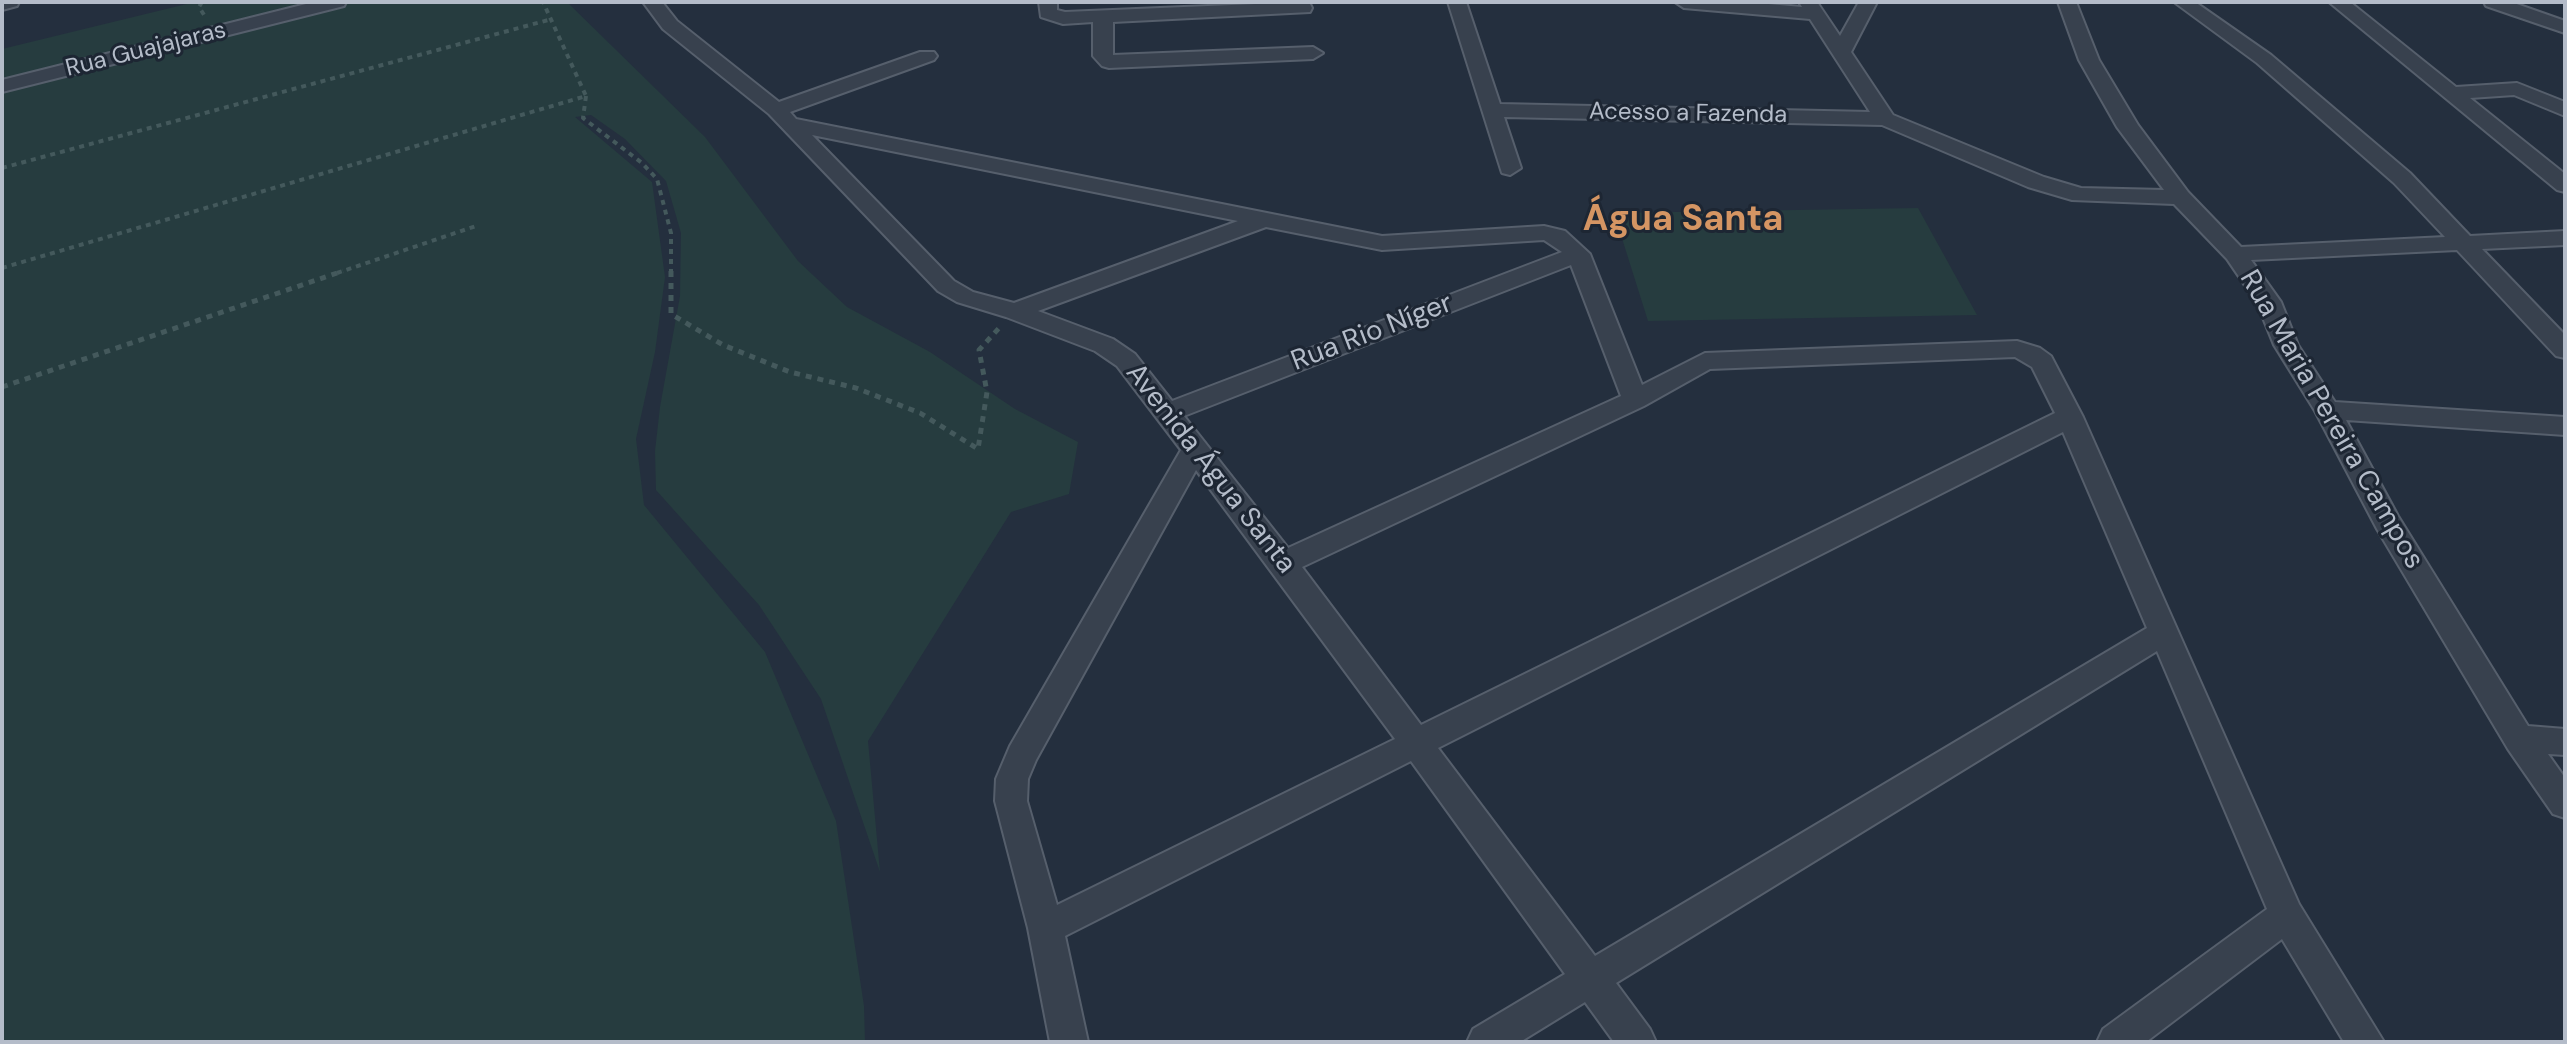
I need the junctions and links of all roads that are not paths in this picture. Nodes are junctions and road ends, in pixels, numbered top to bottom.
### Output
1 (10, 2) edge
2 (337, 2) edge
3 (652, 2) edge
4 (1457, 2) edge
5 (1684, 2) edge
6 (1868, 2) edge
7 (2067, 2) edge
8 (2183, 2) edge
9 (2338, 2) edge
10 (2493, 2) edge
11 (2553, 2) edge
12 (2, 4) edge
13 (1047, 6) edge
14 (2565, 7) edge
15 (1811, 8) edge
16 (1103, 17) junction
17 (2565, 27) edge
18 (1309, 32) edge
19 (1842, 51) junction
20 (927, 56) dead end
21 (2, 86) edge
22 (2454, 93) junction
23 (1491, 110) junction
24 (2565, 110) edge
25 (783, 117) junction
26 (1885, 119) junction
27 (1510, 168) dead end
28 (2565, 185) edge
29 (2180, 197) junction
30 (1265, 219) junction
31 (2565, 238) edge
32 (2464, 245) junction
33 (1578, 254) junction
34 (2235, 254) junction
35 (1015, 311) junction
36 (2565, 350) edge
37 (1635, 400) junction
38 (2327, 410) junction
39 (1166, 413) junction
40 (2070, 417) junction
41 (2565, 426) edge
42 (1195, 448) junction
43 (1283, 563) junction
44 (2161, 634) junction
45 (2519, 739) junction
46 (2565, 742) edge
47 (1416, 745) junction
48 (2565, 804) edge
49 (2287, 915) junction
50 (1046, 928) junction
51 (1590, 980) junction
52 (1069, 1042) edge
53 (1486, 1042) edge
54 (1637, 1042) edge
55 (2116, 1042) edge
56 (2365, 1042) edge

1 - 12 street
2 - 21 street, Rua Guajajaras
3 - 25 street, Avenida Água Santa
4 - 23 street
5 - 15 street
6 - 19 street
7 - 29 street, Rua Maria Pereira Campos
8 - 32 street
9 - 22 street
10 - 17 street
11 - 14 street
13 - 16 street
15 - 19 street
16 - 18 street
16 - 18 street
19 - 26 street
20 - 25 street
22 - 24 street
22 - 28 street
23 - 26 street, Acesso a Fazenda
23 - 27 street
25 - 30 street
25 - 35 street, Avenida Água Santa
26 - 29 street
29 - 34 street, Rua Maria Pereira Campos
30 - 33 street
30 - 35 street
31 - 32 street
32 - 34 street
32 - 36 street
33 - 37 street
33 - 39 street, Rua Rio Níger
34 - 38 street, Rua Maria Pereira Campos
35 - 39 street, Avenida Água Santa
37 - 40 street
37 - 43 street
38 - 41 street
38 - 45 street, Rua Maria Pereira Campos
39 - 42 street, Avenida Água Santa
40 - 44 street
40 - 47 street
42 - 43 street, Avenida Água Santa
42 - 50 street
43 - 47 street, Avenida Água Santa
44 - 49 street
44 - 51 street
45 - 46 street
45 - 48 street, Rua Maria Pereira Campos
47 - 50 street
47 - 51 street, Avenida Água Santa
49 - 55 street
49 - 56 street
50 - 52 street
51 - 53 street
51 - 54 street, Avenida Água Santa

